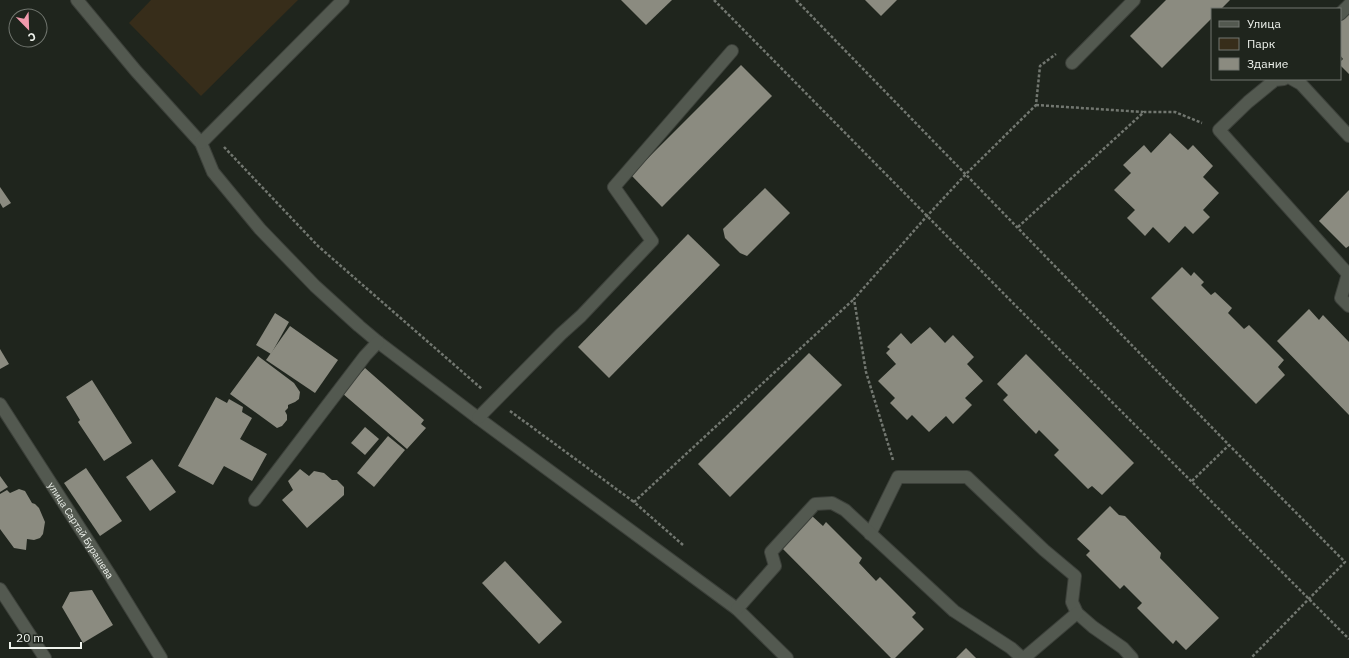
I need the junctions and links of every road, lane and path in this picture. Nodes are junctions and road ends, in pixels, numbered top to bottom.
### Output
1 (77, 0) edge
2 (343, 0) edge
3 (714, 0) edge
4 (796, 0) edge
5 (1134, 0) edge
6 (1349, 5) edge
7 (1341, 13) edge
8 (732, 51) dead end
9 (1072, 63) joint
10 (1277, 80) edge
11 (1294, 80) edge
12 (1036, 105) junction
13 (1144, 112) junction
14 (1219, 130) junction
15 (211, 133) junction
16 (1349, 136) edge
17 (201, 143) junction
18 (966, 174) junction
19 (927, 216) junction
20 (1018, 227) junction
21 (1348, 274) edge
22 (854, 299) junction
23 (1349, 306) edge
24 (378, 342) junction
25 (495, 400) junction
26 (0, 404) edge
27 (478, 418) junction
28 (1229, 445) junction
29 (898, 478) junction
30 (1192, 481) junction
31 (255, 500) dead end
32 (634, 502) junction
33 (870, 534) junction
34 (687, 548) dead end
35 (1349, 559) edge
36 (1345, 562) junction
37 (0, 589) edge
38 (1309, 599) junction
39 (737, 609) junction
40 (1077, 613) junction
41 (1349, 639) edge
42 (45, 658) edge
43 (161, 658) edge
44 (787, 658) edge
45 (1023, 658) edge
46 (1132, 658) edge
47 (1251, 658) edge

1 - 17 street
2 - 15 street
3 - 19 path
4 - 18 path
5 - 9 street
6 - 7 street
8 - 25 street
9 - 12 path
10 - 14 street
11 - 16 street
12 - 13 path
12 - 18 path
13 - 14 path
13 - 20 path
14 - 21 street
15 - 17 street
15 - 25 path
17 - 24 street
18 - 19 path
18 - 20 path
19 - 22 path
19 - 30 path
20 - 28 path
21 - 23 street
22 - 29 path
22 - 32 path
24 - 27 street
24 - 31 street
25 - 27 street
25 - 32 path
26 - 43 street, улица Сартай Бурашева
27 - 39 street
28 - 30 path
28 - 36 path
29 - 33 street
29 - 40 street
30 - 38 path
32 - 34 path
33 - 39 street
33 - 45 street
35 - 36 path
36 - 38 path
37 - 42 street
38 - 41 path
38 - 47 path
39 - 44 street
40 - 45 street
40 - 46 street

